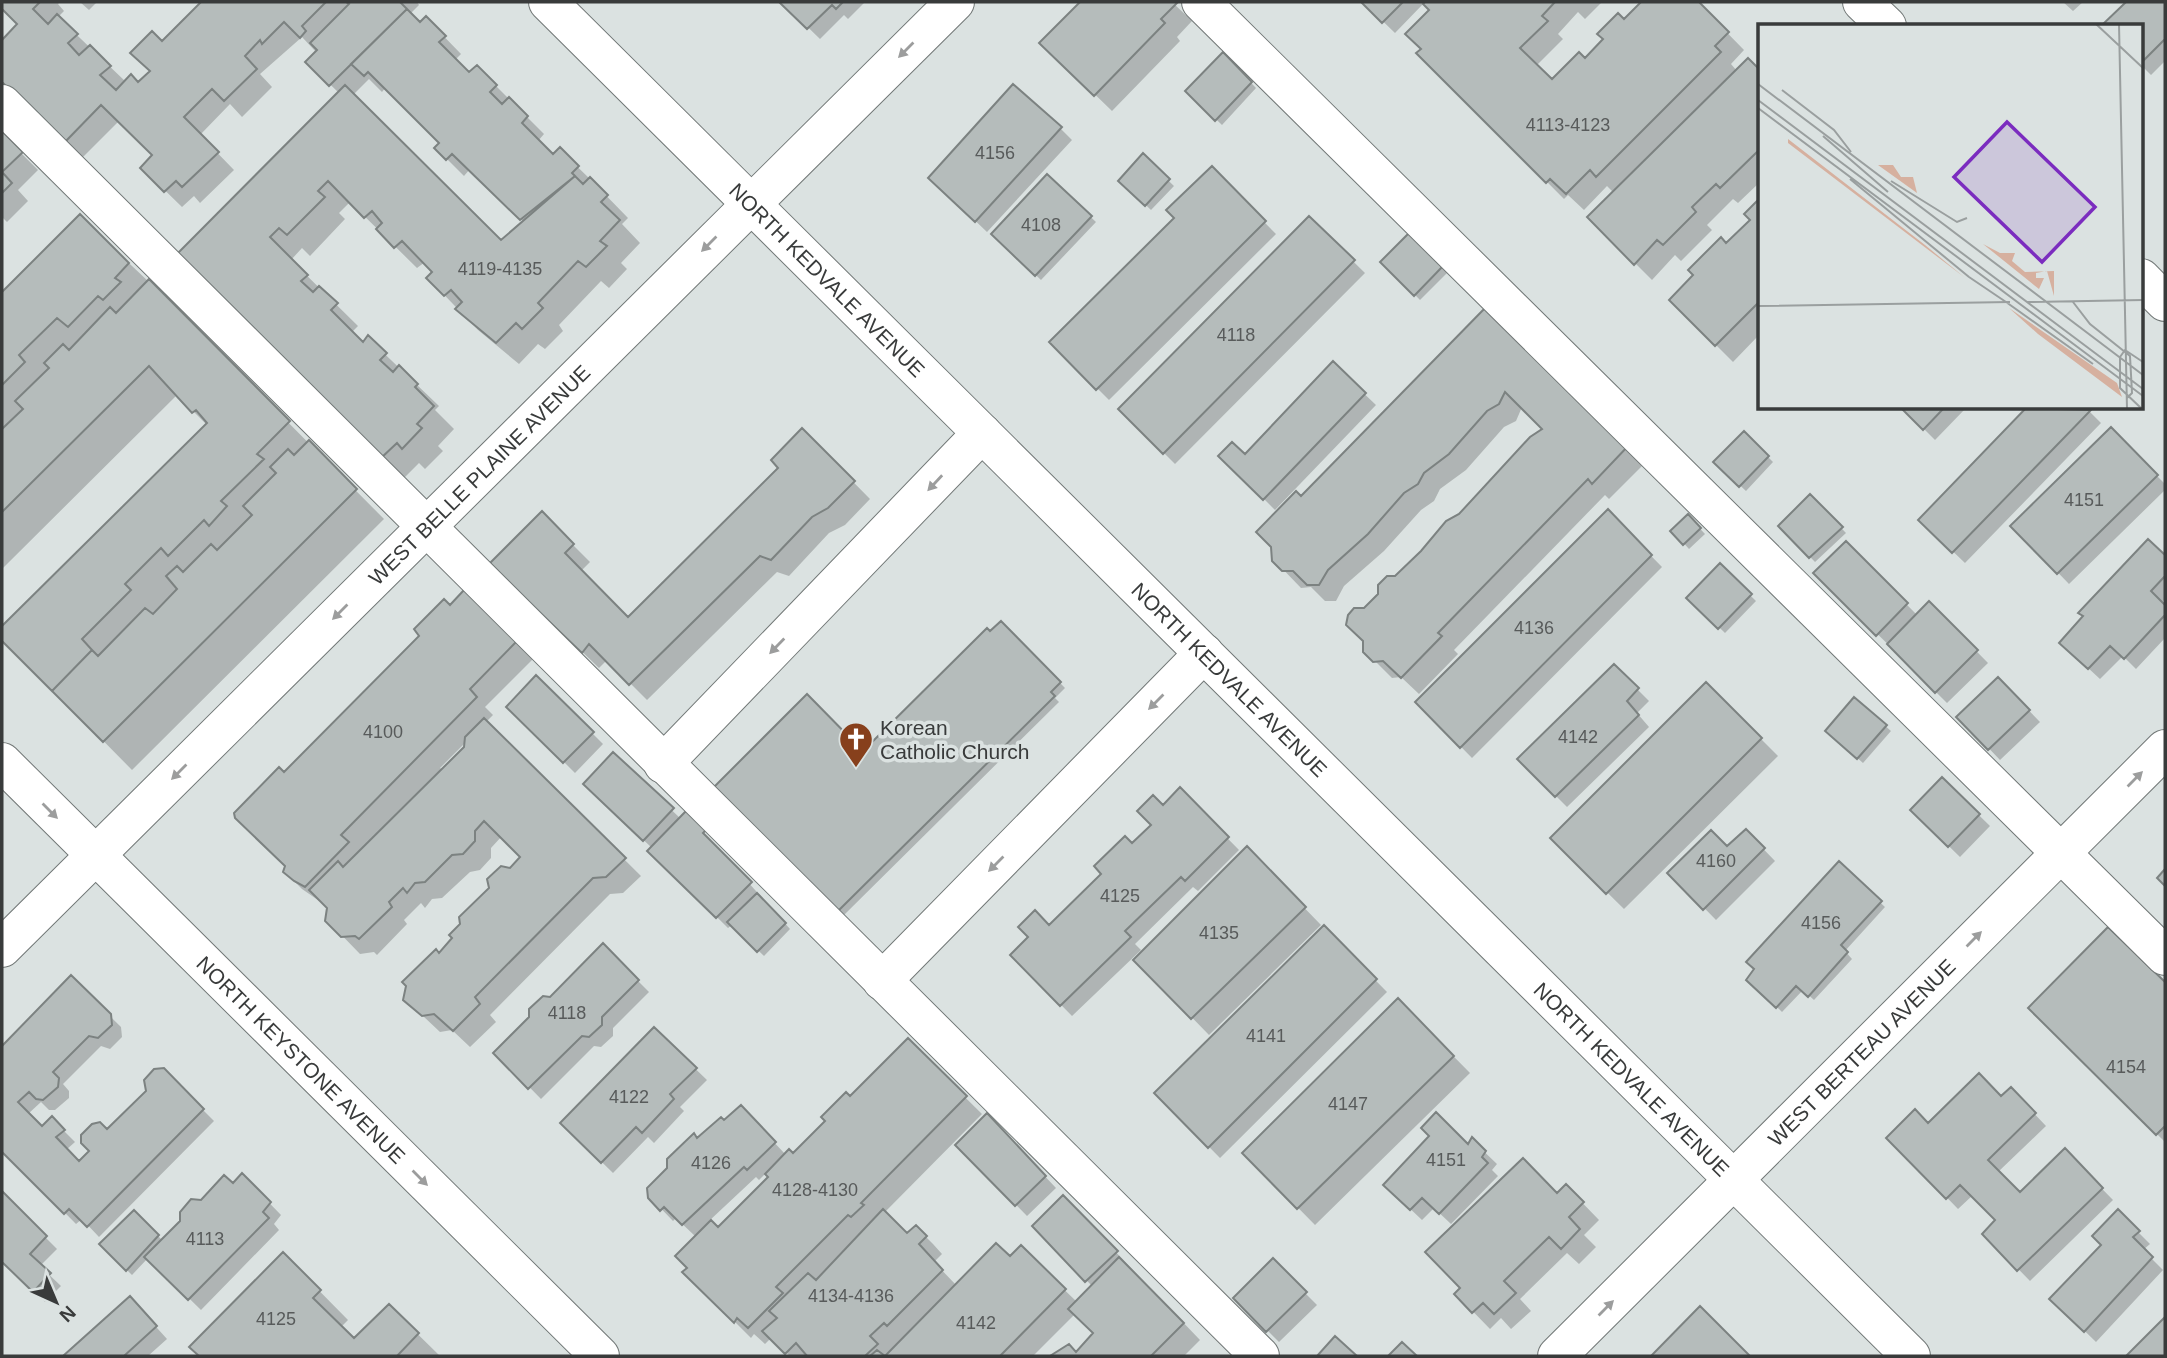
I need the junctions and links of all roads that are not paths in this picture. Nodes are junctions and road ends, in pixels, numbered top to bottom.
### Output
1 (548, 2) edge
2 (955, 2) edge
3 (1201, 2) edge
4 (1862, 2) edge
5 (1885, 24) edge
6 (2, 104) edge
7 (751, 203) junction
8 (2142, 279) edge
9 (2165, 302) edge
10 (982, 433) junction
11 (425, 527) junction
12 (1204, 653) junction
13 (2165, 749) edge
14 (2, 762) edge
15 (663, 764) junction
16 (2061, 853) junction
17 (96, 856) junction
18 (2, 948) edge
19 (2165, 957) edge
20 (882, 981) junction
21 (1734, 1180) junction
22 (600, 1356) edge
23 (1260, 1356) edge
24 (1557, 1356) edge
25 (1911, 1356) edge

1 - 7 street, NORTH KEDVALE AVENUE
2 -> 7 street, WEST BELLE PLAINE AVENUE
3 - 16 street
4 - 5 street
6 - 11 street
7 - 10 street, NORTH KEDVALE AVENUE
7 -> 11 street, WEST BELLE PLAINE AVENUE
8 - 9 street
10 - 12 street, NORTH KEDVALE AVENUE
10 -> 15 street
11 - 15 street
11 -> 17 street, WEST BELLE PLAINE AVENUE
12 -> 20 street
12 - 21 street, NORTH KEDVALE AVENUE
16 -> 13 street, WEST BERTEAU AVENUE
14 -> 17 street, NORTH KEYSTONE AVENUE
15 - 20 street
16 - 19 street
21 -> 16 street, WEST BERTEAU AVENUE
17 - 18 street, WEST BELLE PLAINE AVENUE
17 -> 22 street, NORTH KEYSTONE AVENUE
20 - 23 street
24 -> 21 street, WEST BERTEAU AVENUE
21 - 25 street, NORTH KEDVALE AVENUE

